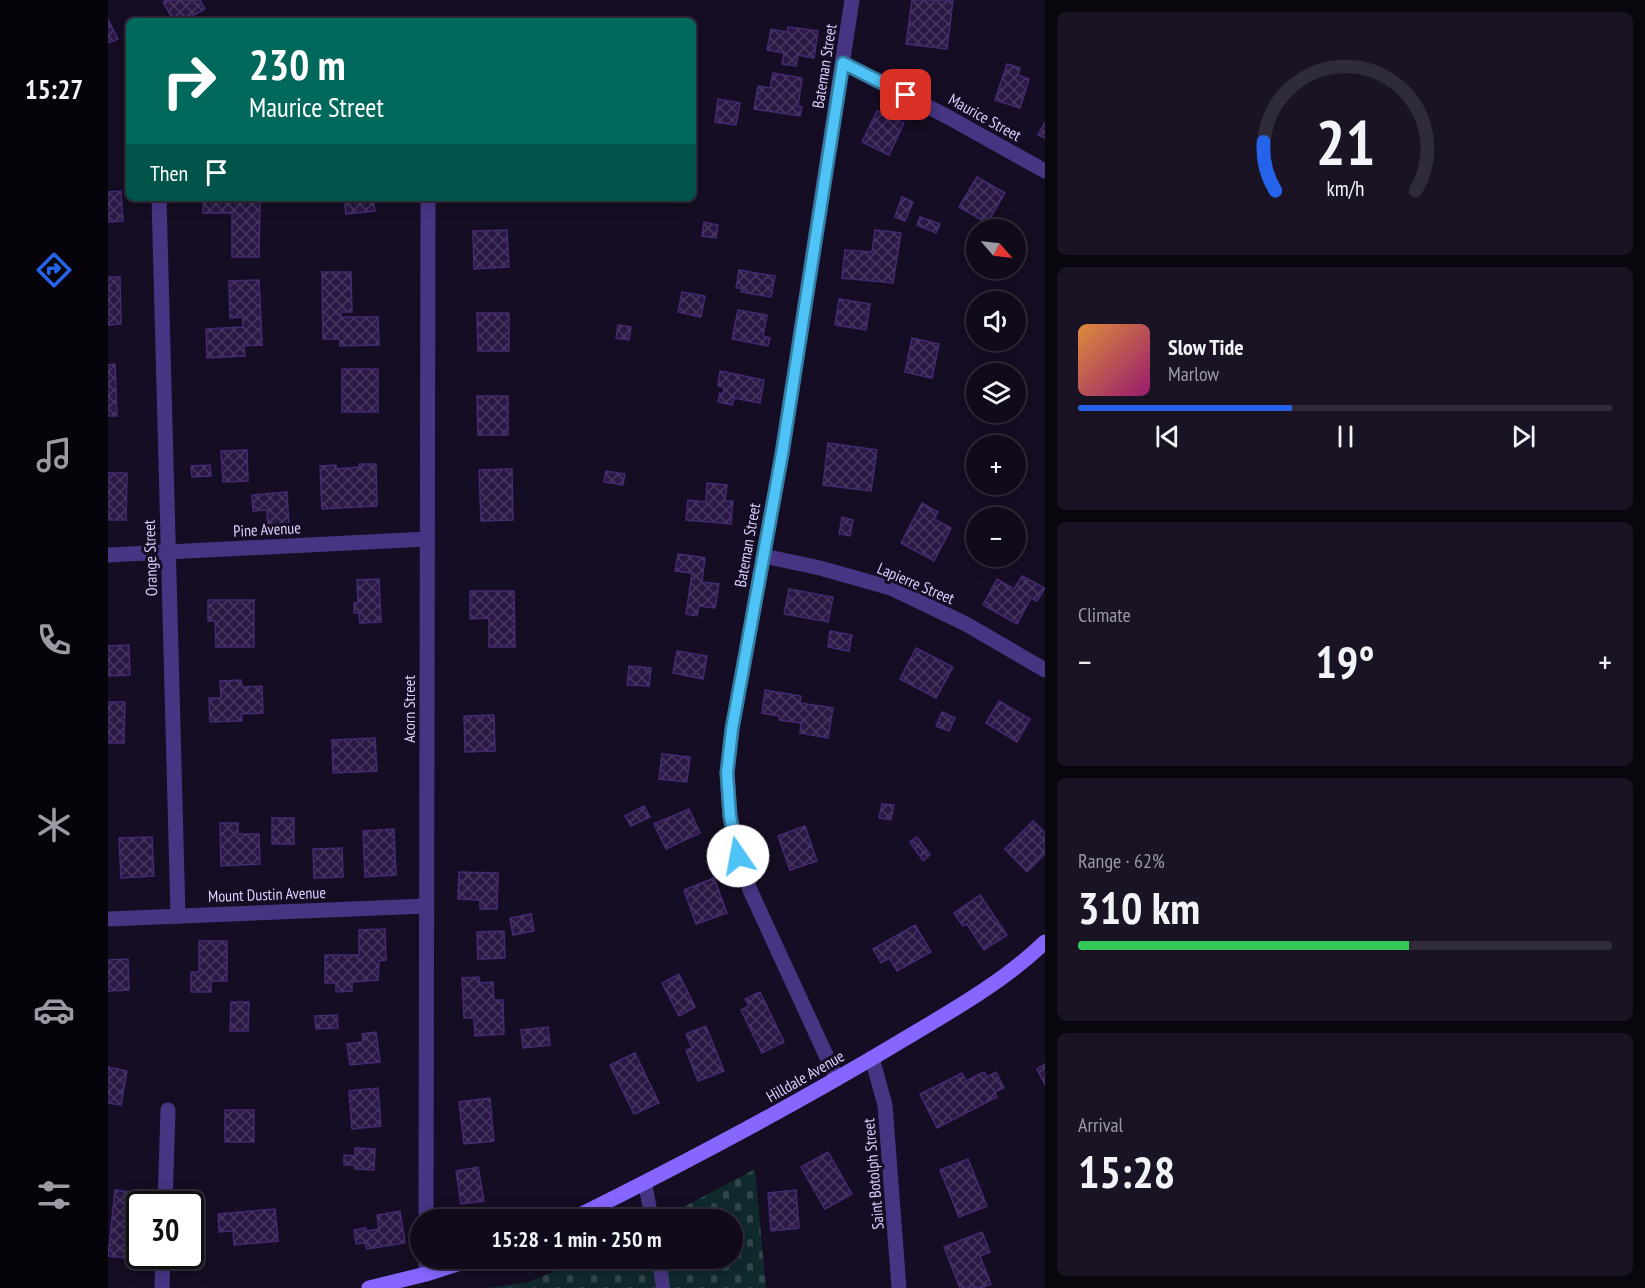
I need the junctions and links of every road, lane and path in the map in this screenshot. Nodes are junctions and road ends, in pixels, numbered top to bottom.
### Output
1 (852, 0) edge
2 (843, 63) junction
3 (1045, 171) edge
4 (159, 201) edge
5 (428, 201) edge
6 (427, 539) junction
7 (168, 552) junction
8 (108, 555) edge
9 (764, 556) junction
10 (1045, 670) edge
11 (426, 906) junction
12 (178, 916) junction
13 (108, 919) edge
14 (1045, 942) edge
15 (872, 1058) junction
16 (837, 1079) junction
17 (168, 1110) dead end
18 (645, 1183) junction
19 (165, 1191) edge
20 (426, 1209) edge
21 (592, 1209) edge
22 (650, 1209) edge
23 (163, 1269) edge
24 (418, 1269) edge
25 (660, 1269) edge
26 (162, 1288) edge
27 (369, 1288) edge
28 (663, 1288) edge
29 (899, 1288) edge

1 - 2 street, Bateman Street
2 - 3 street, Maurice Street
2 - 9 street, Bateman Street
4 - 7 street, Orange Street
5 - 6 street, Acorn Street
6 - 7 street, Pine Avenue
6 - 11 street, Acorn Street
7 - 8 street, Pine Avenue
7 - 12 street, Orange Street
9 - 10 street, Lapierre Street
9 - 16 street, Bateman Street
11 - 12 street, Mount Dustin Avenue
11 - 20 street, Acorn Street
12 - 13 street, Mount Dustin Avenue
14 - 15 main road, Hilldale Avenue
15 - 16 main road, Hilldale Avenue
15 - 29 street, Saint Botolph Street
16 - 18 main road, Hilldale Avenue
17 - 19 street
18 - 21 main road, Hilldale Avenue
18 - 22 lane
23 - 26 street
24 - 27 main road
25 - 28 lane

